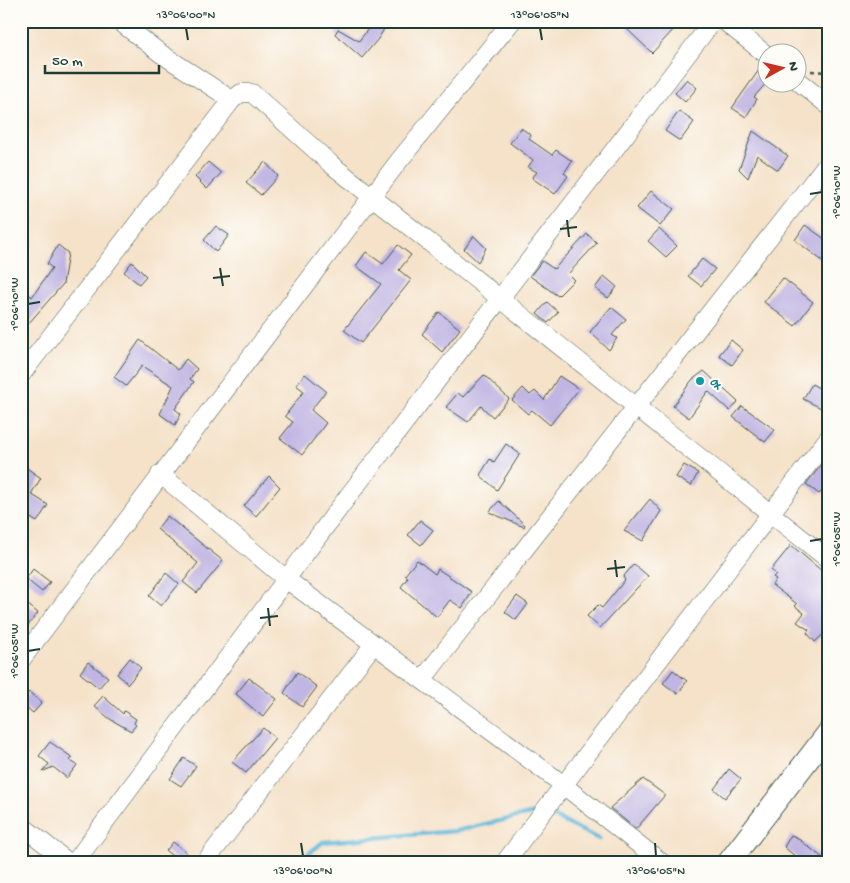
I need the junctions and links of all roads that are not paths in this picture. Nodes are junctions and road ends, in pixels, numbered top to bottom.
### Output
1 (119, 21) edge
2 (512, 21) edge
3 (713, 21) edge
4 (724, 21) edge
5 (758, 48) edge
6 (808, 89) edge
7 (232, 100) junction
8 (829, 106) edge
9 (829, 161) edge
10 (372, 196) junction
11 (500, 298) junction
12 (21, 375) edge
13 (637, 408) junction
14 (829, 438) edge
15 (160, 474) junction
16 (770, 514) junction
17 (829, 560) edge
18 (286, 578) junction
19 (374, 644) junction
20 (21, 660) edge
21 (422, 680) junction
22 (829, 732) edge
23 (563, 785) junction
24 (21, 824) edge
25 (68, 862) edge
26 (75, 862) edge
27 (205, 862) edge
28 (505, 862) edge
29 (661, 862) edge
30 (728, 862) edge

1 - 7 street
2 - 10 street
3 - 11 street
4 - 5 street
6 - 8 street
7 - 10 street
7 - 12 street
9 - 13 street
10 - 11 street
10 - 15 street
11 - 13 street
11 - 18 street
13 - 16 street
13 - 21 street
14 - 16 street
15 - 18 street
15 - 20 street
16 - 17 street
16 - 23 street
18 - 19 street
18 - 26 street
19 - 21 street
19 - 27 street
21 - 23 street
22 - 30 main road
23 - 28 street
23 - 29 street
24 - 25 street

